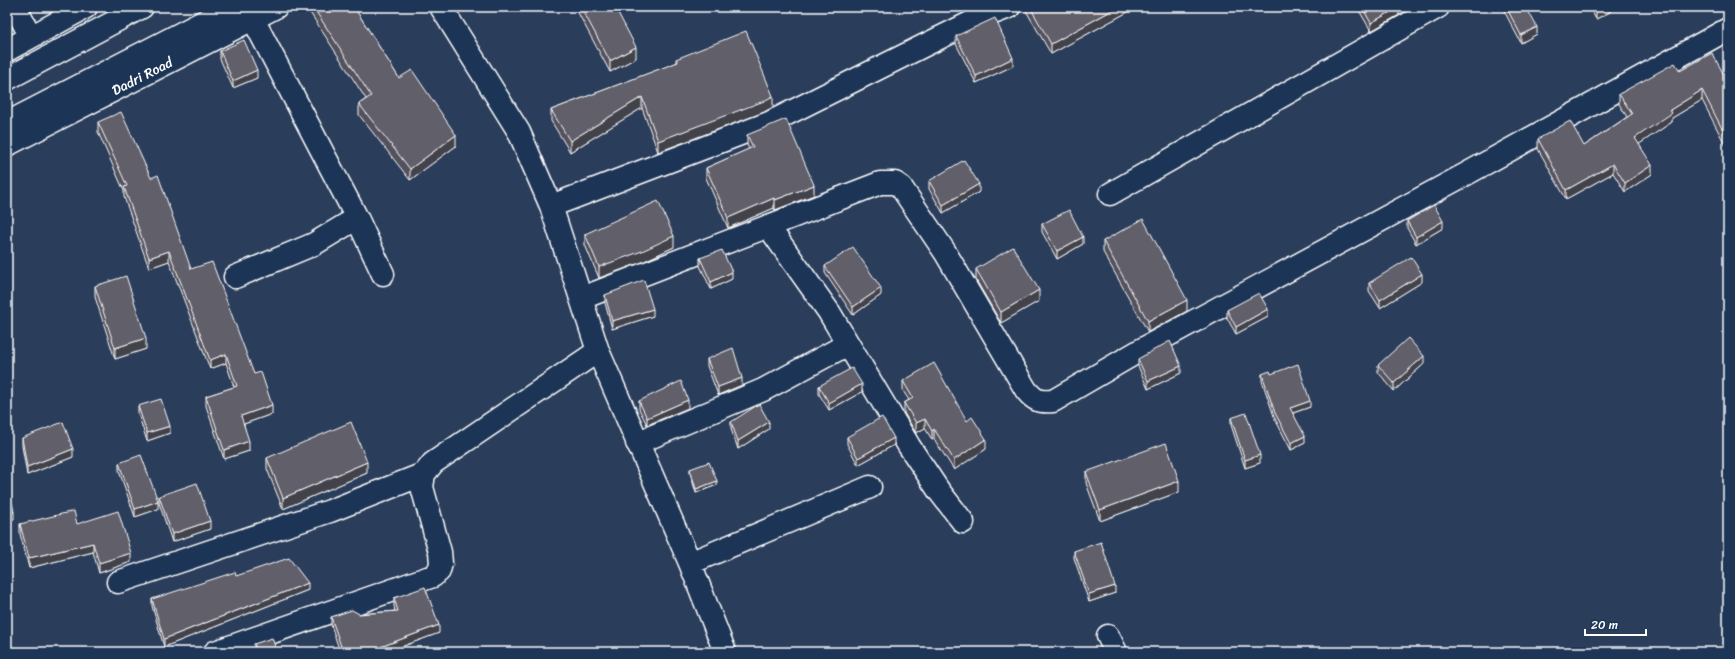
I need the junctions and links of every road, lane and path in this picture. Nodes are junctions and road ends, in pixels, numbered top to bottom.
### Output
1 (15, 7) edge
2 (86, 7) edge
3 (142, 7) edge
4 (232, 7) edge
5 (276, 7) edge
6 (441, 7) edge
7 (1009, 7) edge
8 (1438, 7) edge
9 (976, 12) edge
10 (253, 19) junction
11 (1728, 29) edge
12 (31, 37) junction
13 (7, 50) edge
14 (7, 79) edge
15 (7, 123) edge
16 (7, 146) edge
17 (1110, 194) dead end
18 (551, 206) junction
19 (357, 218) junction
20 (768, 226) junction
21 (383, 274) dead end
22 (235, 276) dead end
23 (582, 298) junction
24 (848, 344) junction
25 (598, 351) junction
26 (637, 443) junction
27 (424, 474) junction
28 (870, 487) dead end
29 (963, 522) dead end
30 (690, 563) junction
31 (118, 582) dead end
32 (215, 652) edge
33 (725, 652) edge

1 - 12 street
2 - 12 street
3 - 14 street
4 - 15 street
5 - 10 street, Dadri Road
6 - 18 street
7 - 9 street
8 - 17 street
9 - 18 street
10 - 16 street, Dadri Road
10 - 19 street
11 - 20 street
12 - 13 street
18 - 23 street
19 - 21 street
19 - 22 street
20 - 23 street
20 - 24 street
23 - 25 street
24 - 26 street
24 - 29 street
25 - 26 street
25 - 27 street
26 - 30 street
27 - 31 street
27 - 32 street
28 - 30 street
30 - 33 street

